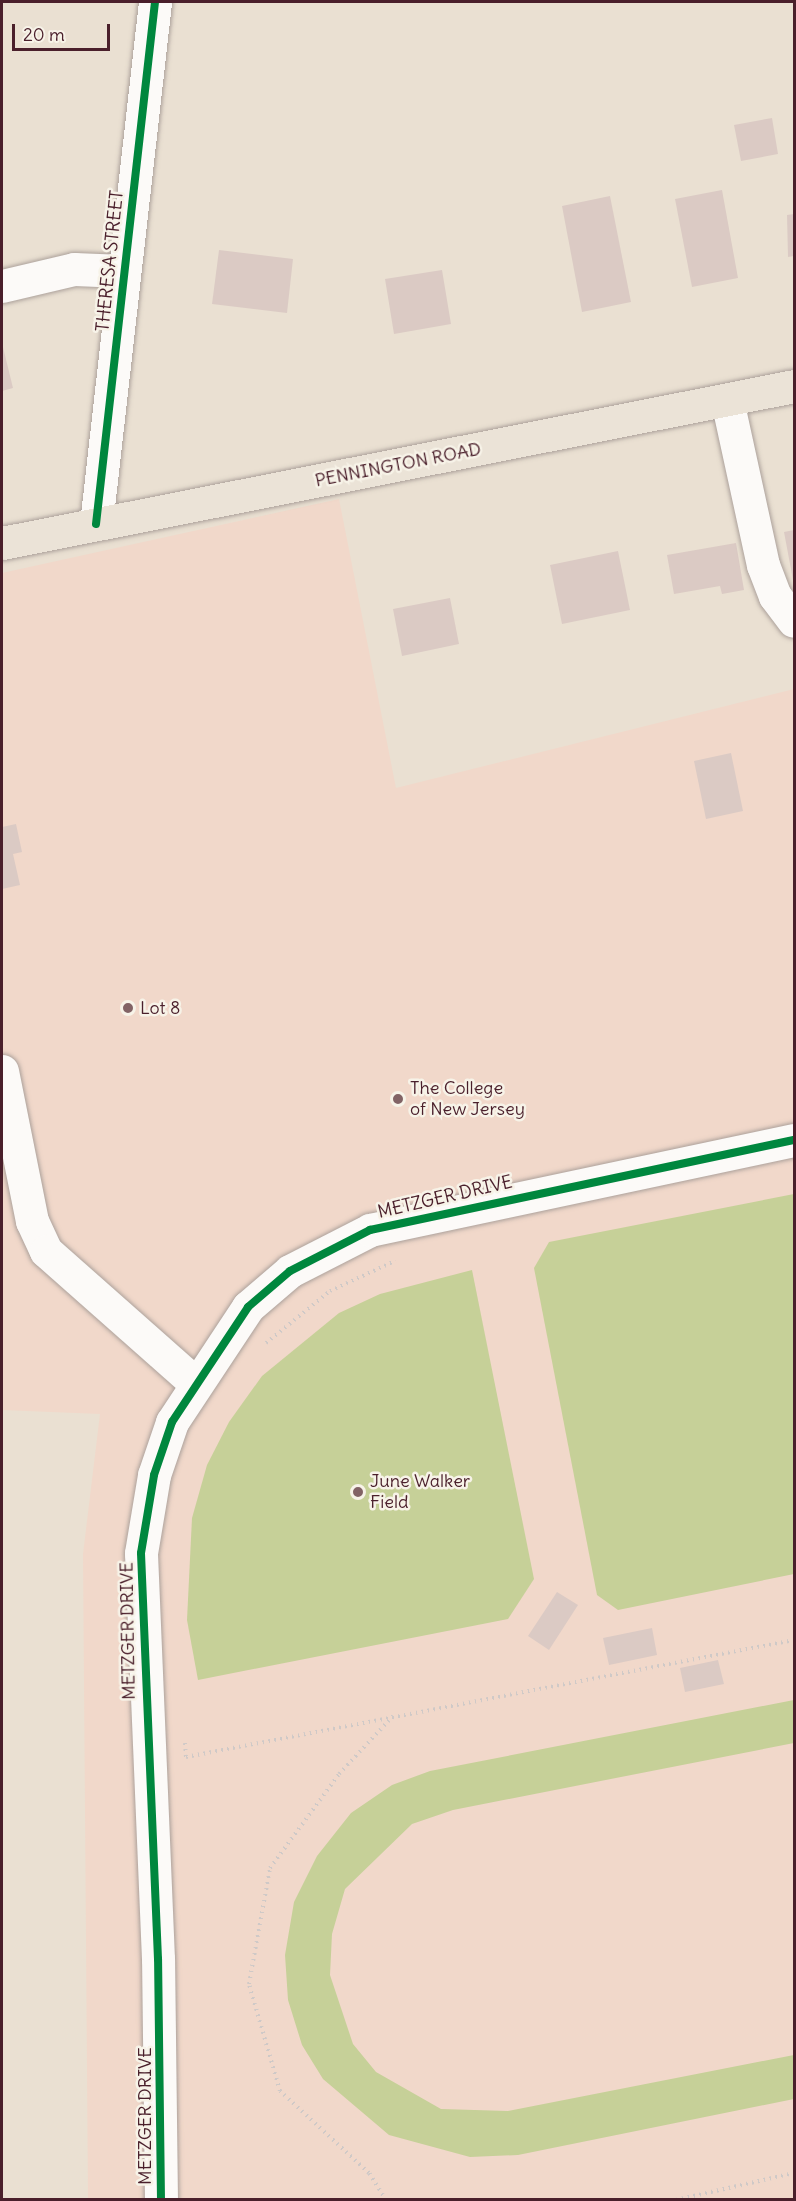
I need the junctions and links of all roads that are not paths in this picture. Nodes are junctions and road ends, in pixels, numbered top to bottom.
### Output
1 (155, 2) edge
2 (123, 270) junction
3 (2, 286) edge
4 (795, 386) edge
5 (727, 400) junction
6 (96, 524) junction
7 (2, 543) edge
8 (795, 621) edge
9 (2, 1071) edge
10 (795, 1140) edge
11 (195, 1383) junction
12 (160, 2199) edge

1 - 2 street, THERESA STREET
2 - 3 street
2 - 6 street, THERESA STREET
4 - 5 main road, PENNINGTON ROAD
5 - 6 main road, PENNINGTON ROAD
5 - 8 street
6 - 7 main road, PENNINGTON ROAD
9 - 11 street
10 - 11 street, METZGER DRIVE
11 - 12 street, METZGER DRIVE

